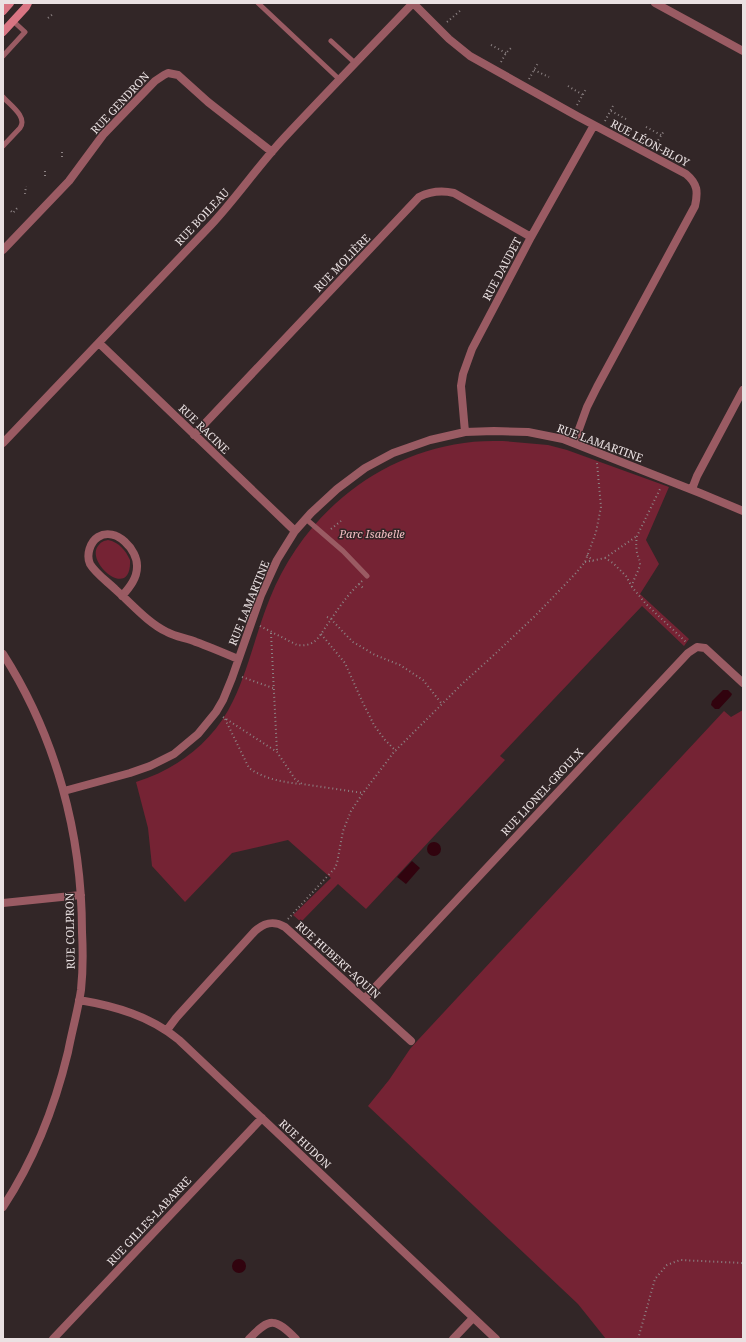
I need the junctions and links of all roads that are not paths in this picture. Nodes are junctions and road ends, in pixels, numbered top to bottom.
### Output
1 (28, 3) edge
2 (258, 3) edge
3 (413, 3) edge
4 (655, 3) edge
5 (13, 21) junction
6 (3, 32) edge
7 (330, 41) dead end
8 (743, 51) edge
9 (3, 55) edge
10 (355, 63) junction
11 (340, 80) junction
12 (3, 98) edge
13 (597, 127) junction
14 (3, 146) edge
15 (272, 152) junction
16 (531, 237) junction
17 (3, 250) edge
18 (99, 343) junction
19 (743, 390) edge
20 (465, 432) junction
21 (194, 435) junction
22 (3, 443) edge
23 (574, 443) junction
24 (692, 489) junction
25 (743, 511) edge
26 (306, 519) junction
27 (295, 531) junction
28 (366, 576) road end
29 (122, 596) junction
30 (3, 654) edge
31 (238, 658) junction
32 (743, 684) edge
33 (64, 791) junction
34 (81, 895) junction
35 (3, 902) edge
36 (365, 998) junction
37 (79, 1000) junction
38 (167, 1030) junction
39 (411, 1041) dead end
40 (262, 1118) junction
41 (3, 1207) edge
42 (474, 1318) junction
43 (53, 1339) edge
44 (249, 1339) edge
45 (296, 1339) edge
46 (453, 1339) edge
47 (496, 1339) edge

1 - 5 street
2 - 11 lane
3 - 10 street, RUE BOILEAU
3 - 13 street, RUE LÉON-BLOY
4 - 8 street
5 - 6 street
5 - 9 lane
7 - 10 lane
10 - 11 street, RUE BOILEAU
11 - 15 street, RUE BOILEAU
12 - 14 lane
13 - 16 street, RUE DAUDET
13 - 23 street, RUE LÉON-BLOY
15 - 17 street, RUE GENDRON
15 - 18 street, RUE BOILEAU
16 - 20 street, RUE DAUDET
16 - 21 street, RUE MOLIÈRE
18 - 21 street, RUE RACINE
18 - 22 street, RUE BOILEAU
19 - 24 street
20 - 23 street, RUE LAMARTINE
20 - 26 street, RUE LAMARTINE
21 - 27 street, RUE RACINE
23 - 24 street, RUE LAMARTINE
24 - 25 street, RUE LAMARTINE
26 - 27 street, RUE LAMARTINE
26 - 28 lane
27 - 31 street, RUE LAMARTINE
29 - 29 street
29 - 31 street
30 - 33 street, RUE COLPRON
31 - 33 street, RUE LAMARTINE
32 - 36 street, RUE LIONEL-GROULX
33 - 34 street, RUE COLPRON
34 - 35 street
34 - 37 street, RUE COLPRON
36 - 38 street, RUE HUBERT-AQUIN
36 - 39 street, RUE HUBERT-AQUIN
37 - 38 street, RUE HUDON
37 - 41 street, RUE COLPRON
38 - 40 street, RUE HUDON
40 - 42 street, RUE HUDON
40 - 43 street, RUE GILLES-LABARRE
42 - 46 street
42 - 47 street, RUE HUDON
44 - 45 street

